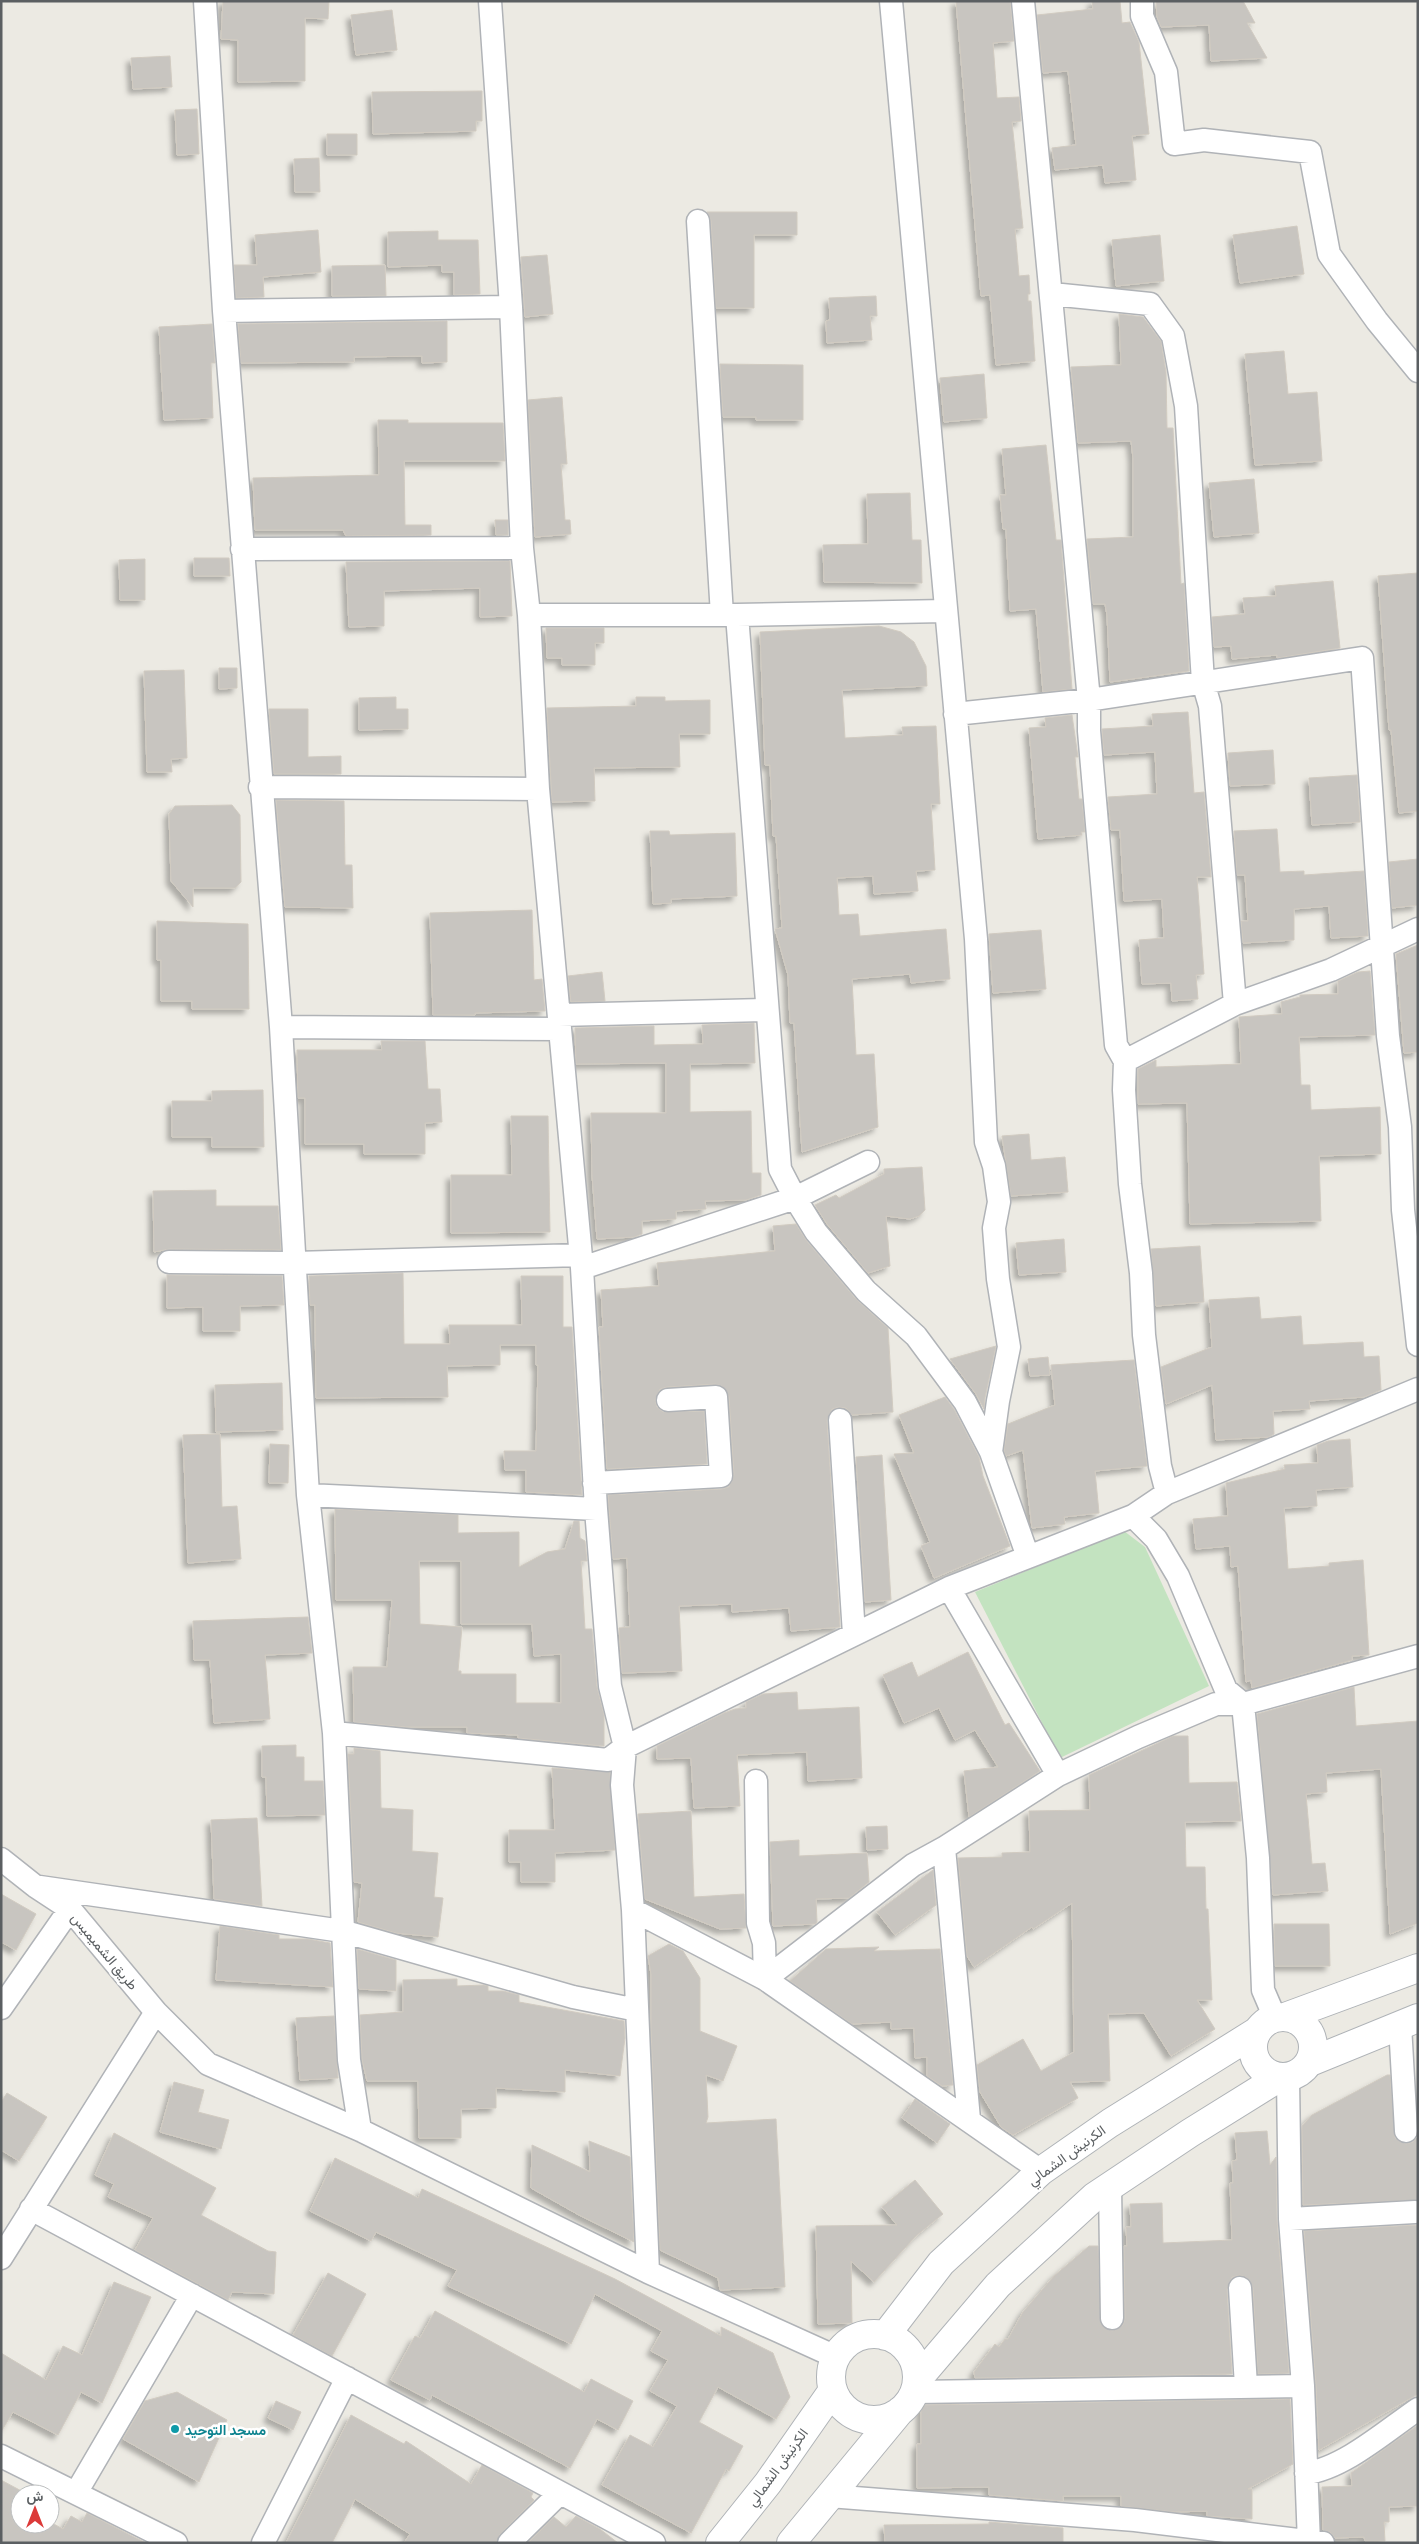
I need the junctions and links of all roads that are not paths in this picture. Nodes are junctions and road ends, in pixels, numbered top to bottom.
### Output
1 (205, 1) edge
2 (490, 1) edge
3 (891, 1) edge
4 (1023, 1) edge
5 (1142, 1) edge
6 (698, 221) dead end
7 (1052, 294) junction
8 (511, 307) junction
9 (224, 311) junction
10 (1418, 371) edge
11 (522, 548) junction
12 (242, 549) junction
13 (945, 611) junction
14 (529, 615) junction
15 (729, 615) junction
16 (1203, 682) junction
17 (1089, 700) junction
18 (955, 714) junction
19 (260, 787) junction
20 (538, 789) junction
21 (1418, 929) edge
22 (1383, 945) junction
23 (1236, 1004) junction
24 (767, 1010) junction
25 (560, 1022) junction
26 (280, 1027) junction
27 (1125, 1061) junction
28 (1409, 1126) edge
29 (868, 1162) dead end
30 (795, 1198) junction
31 (169, 1262) dead end
32 (295, 1262) junction
33 (582, 1262) junction
34 (1418, 1345) edge
35 (1418, 1389) edge
36 (668, 1400) dead end
37 (840, 1420) dead end
38 (991, 1452) junction
39 (594, 1483) junction
40 (1168, 1493) junction
41 (308, 1495) junction
42 (596, 1509) junction
43 (1134, 1516) junction
44 (1028, 1557) junction
45 (949, 1588) junction
46 (854, 1634) junction
47 (1418, 1656) edge
48 (1243, 1704) junction
49 (334, 1733) junction
50 (625, 1747) junction
51 (1058, 1775) junction
52 (756, 1781) dead end
53 (944, 1848) junction
54 (1, 1859) edge
55 (34, 1886) junction
56 (70, 1909) junction
57 (633, 1910) junction
58 (342, 1931) junction
59 (1418, 1968) edge
60 (766, 1979) junction
61 (1, 2008) edge
62 (637, 2010) junction
63 (156, 2012) junction
64 (1409, 2021) edge
65 (1272, 2022) junction
66 (1310, 2062) junction
67 (1284, 2077) junction
68 (969, 2119) junction
69 (360, 2130) junction
70 (1406, 2130) dead end
71 (1041, 2171) junction
72 (1110, 2186) junction
73 (31, 2209) junction
74 (1415, 2212) dead end
75 (1290, 2219) junction
76 (1, 2258) edge
77 (648, 2272) junction
78 (1240, 2288) dead end
79 (192, 2295) junction
80 (1112, 2318) dead end
81 (885, 2336) junction
82 (836, 2357) junction
83 (347, 2378) junction
84 (1246, 2386) junction
85 (1303, 2386) junction
86 (832, 2390) junction
87 (911, 2395) junction
88 (1418, 2409) edge
89 (1, 2456) edge
90 (1306, 2473) junction
91 (560, 2492) junction
92 (76, 2493) junction
93 (829, 2496) junction
94 (163, 2540) edge
95 (794, 2541) edge
96 (1314, 2542) edge
97 (263, 2543) edge
98 (509, 2543) edge
99 (654, 2543) edge
100 (720, 2543) edge

1 - 9 street
2 - 8 street
3 - 13 street
4 - 7 street
5 - 10 street
6 - 15 street
7 - 16 street
7 - 17 street
8 - 9 street
8 - 11 street
9 - 12 street
11 - 12 street
11 - 14 street
12 - 19 street
13 - 15 street
13 - 18 street
14 - 15 street
14 - 20 street
15 - 24 street
16 - 17 street
16 - 22 street
16 - 23 street
17 - 18 street
17 - 27 street
18 - 38 street
19 - 20 street
19 - 26 street
20 - 25 street
21 - 22 street
22 - 23 street
22 - 28 street
23 - 27 street
24 - 25 street
24 - 30 street
25 - 26 street
25 - 33 street
26 - 32 street
27 - 40 street
28 - 34 street
29 - 30 street
30 - 33 street
30 - 38 street
31 - 32 street
32 - 33 street
32 - 41 street
33 - 39 street
35 - 40 street
36 - 39 street
37 - 46 street
38 - 44 street
39 - 42 street
40 - 43 street
41 - 42 street
41 - 49 street
42 - 50 street
43 - 44 street
43 - 48 street
44 - 45 street
45 - 46 street
45 - 51 street
46 - 50 street
47 - 48 street
48 - 51 street
48 - 65 street
49 - 50 street
49 - 58 street
50 - 57 street
51 - 53 street
52 - 60 street
53 - 60 street
53 - 68 street
54 - 55 street, طريق الشميميس
55 - 56 street, طريق الشميميس
55 - 58 street
56 - 61 street
56 - 63 street, طريق الشميميس
57 - 60 street
57 - 62 street
58 - 62 street
58 - 69 street
59 - 65 main road, الكرنيش الشمالي
60 - 68 street
62 - 77 street
63 - 69 street, طريق الشميميس
63 - 73 street
64 - 66 main road
64 - 70 street
65 - 66 main road
65 - 67 main road
65 - 71 main road, الكرنيش الشمالي
66 - 67 main road
67 - 72 main road
67 - 75 street
68 - 71 street
69 - 77 street, طريق الشميميس
71 - 81 main road, الكرنيش الشمالي
72 - 80 street
72 - 87 main road
73 - 76 street
73 - 79 street
74 - 75 street
75 - 85 street
77 - 82 street, طريق الشميميس
78 - 84 street
79 - 83 street
79 - 92 street
81 - 82 main road
81 - 87 main road
82 - 86 main road
83 - 91 street
83 - 97 street
84 - 85 street
84 - 87 street
85 - 90 street
86 - 87 main road
86 - 100 main road, الكرنيش الشمالي
87 - 93 main road
88 - 90 street
89 - 92 street
90 - 96 street
91 - 98 street
91 - 99 street
92 - 94 street
93 - 95 main road
93 - 96 street

